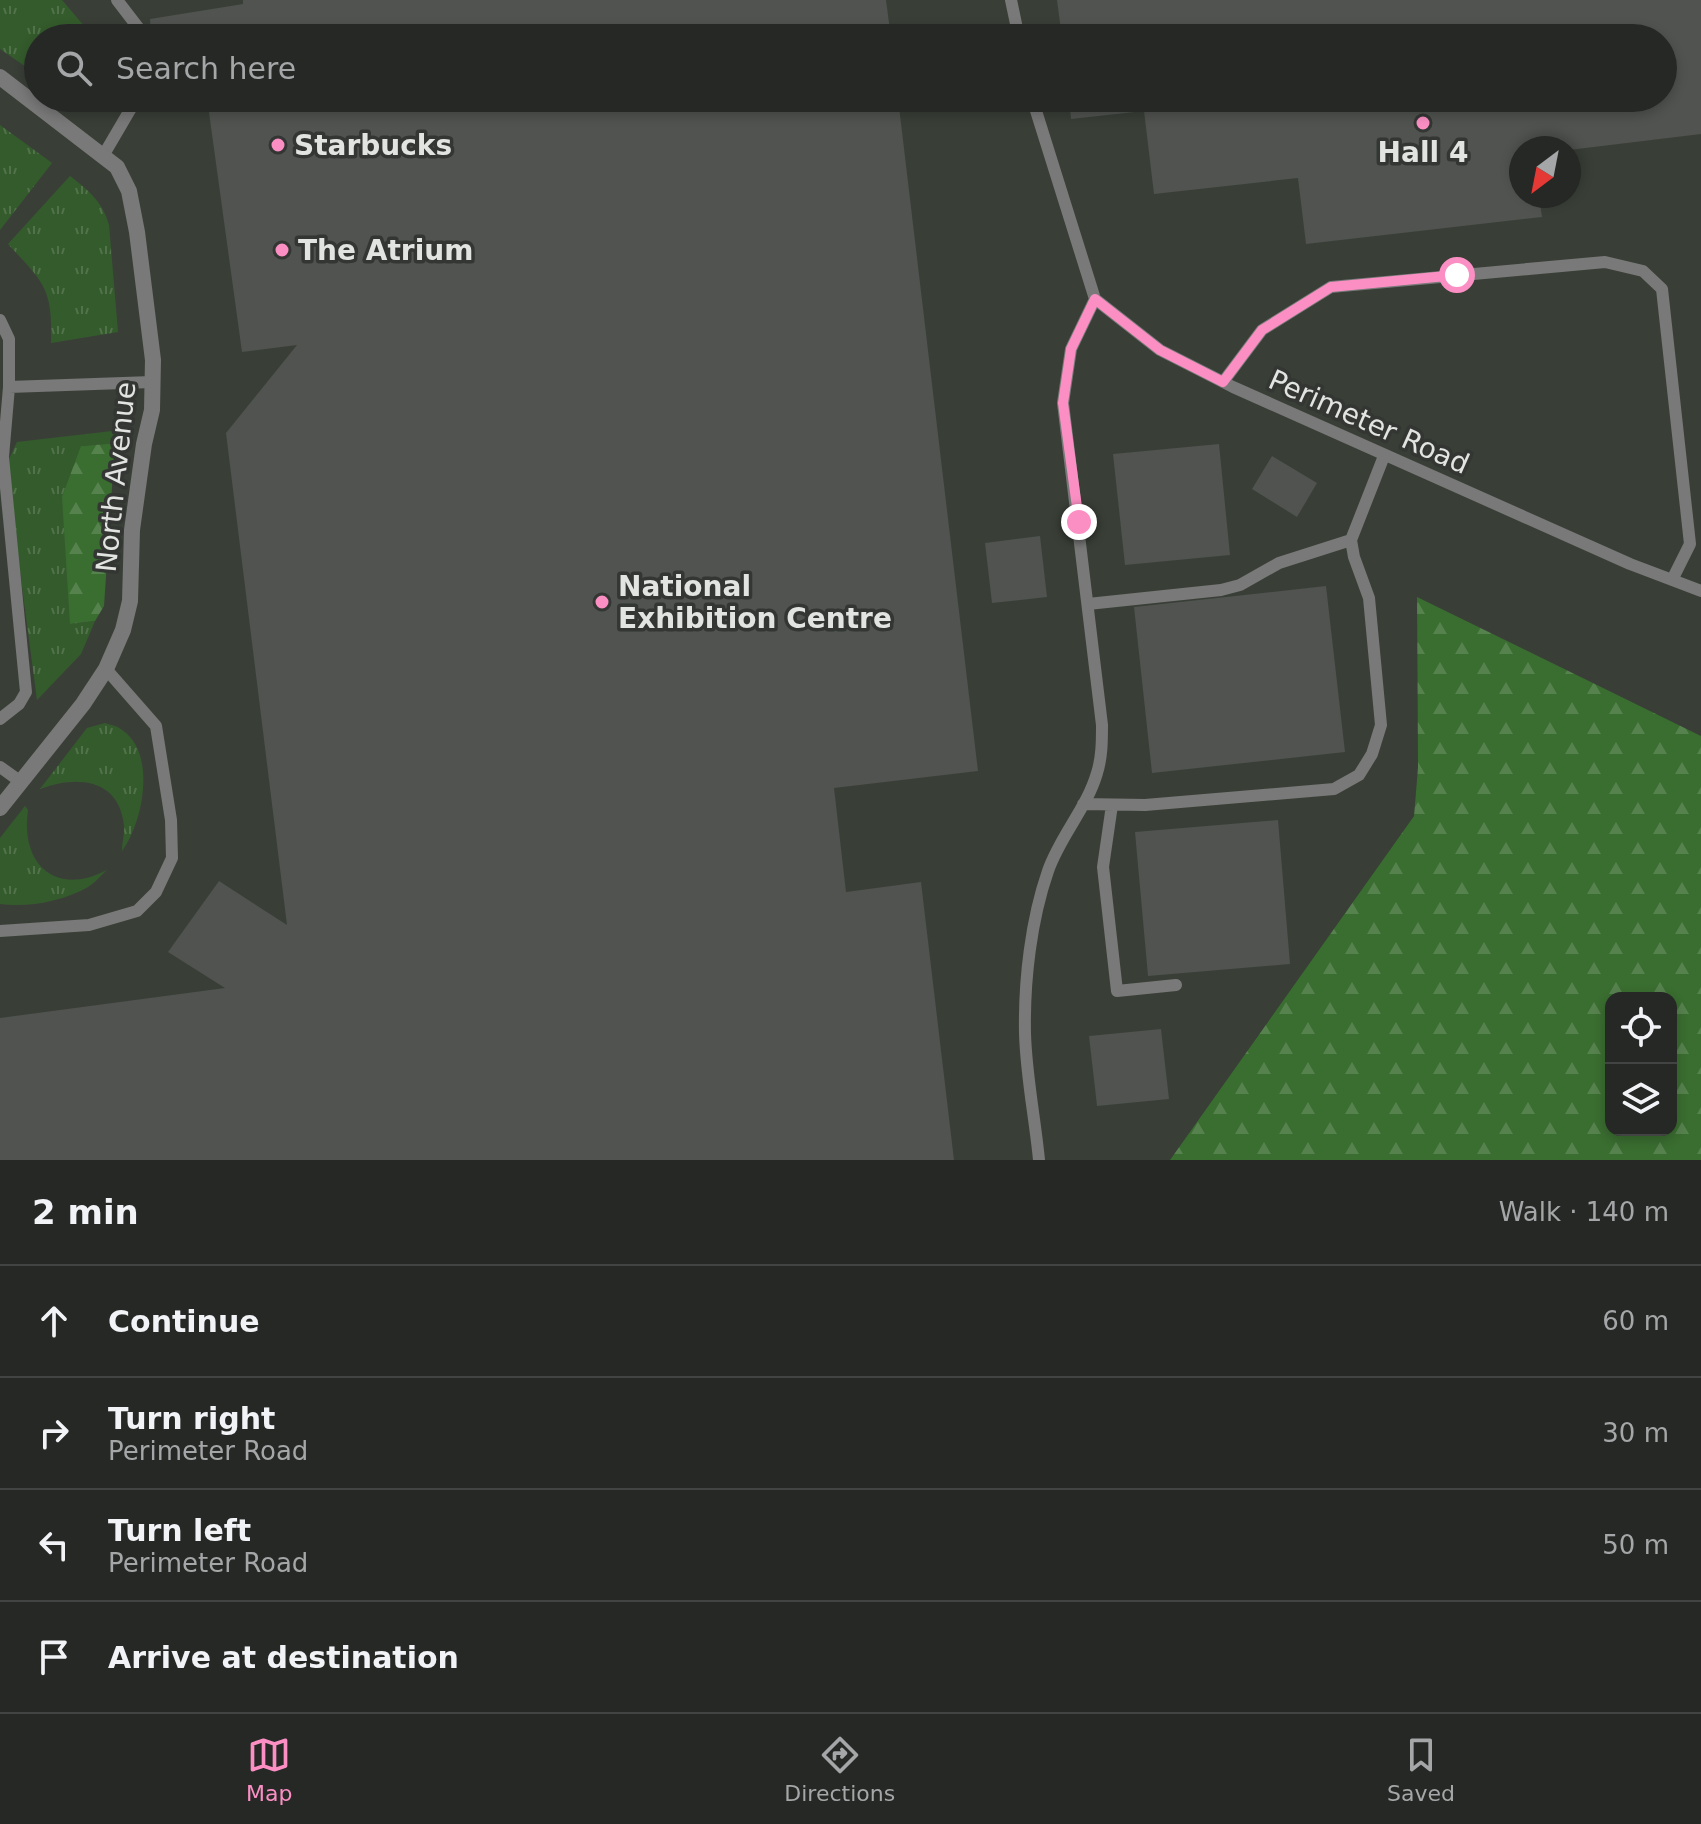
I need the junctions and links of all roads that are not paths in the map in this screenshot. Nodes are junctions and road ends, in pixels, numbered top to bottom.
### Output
1 (117, 0) edge
2 (1011, 0) edge
3 (135, 24) edge
4 (1016, 24) edge
5 (0, 77) edge
6 (24, 95) edge
7 (46, 112) edge
8 (129, 112) edge
9 (1036, 112) edge
10 (103, 156) junction
11 (1095, 299) junction
12 (0, 320) edge
13 (152, 382) junction
14 (1223, 382) junction
15 (9, 387) junction
16 (1384, 456) junction
17 (1351, 540) junction
18 (1672, 580) junction
19 (1701, 591) edge
20 (1088, 604) junction
21 (106, 669) junction
22 (0, 719) edge
23 (0, 767) edge
24 (21, 782) junction
25 (1083, 804) junction
26 (1112, 805) junction
27 (0, 808) edge
28 (0, 931) edge
29 (1176, 985) dead end
30 (1039, 1160) edge

1 - 3 lane
2 - 4 lane
5 - 6 street, North Avenue
7 - 10 street, North Avenue
8 - 10 lane
9 - 11 lane
10 - 13 street, North Avenue
11 - 14 lane, Perimeter Road
11 - 20 lane
12 - 15 lane
13 - 15 lane
13 - 21 street, North Avenue
14 - 16 lane, Perimeter Road
14 - 18 lane
15 - 22 lane
16 - 17 lane
16 - 18 lane, Perimeter Road
17 - 20 lane
17 - 26 lane
18 - 19 lane, Perimeter Road
20 - 25 lane
21 - 24 street, North Avenue
21 - 28 lane
23 - 24 lane
24 - 27 street, North Avenue
25 - 26 lane
25 - 30 lane
26 - 29 lane

